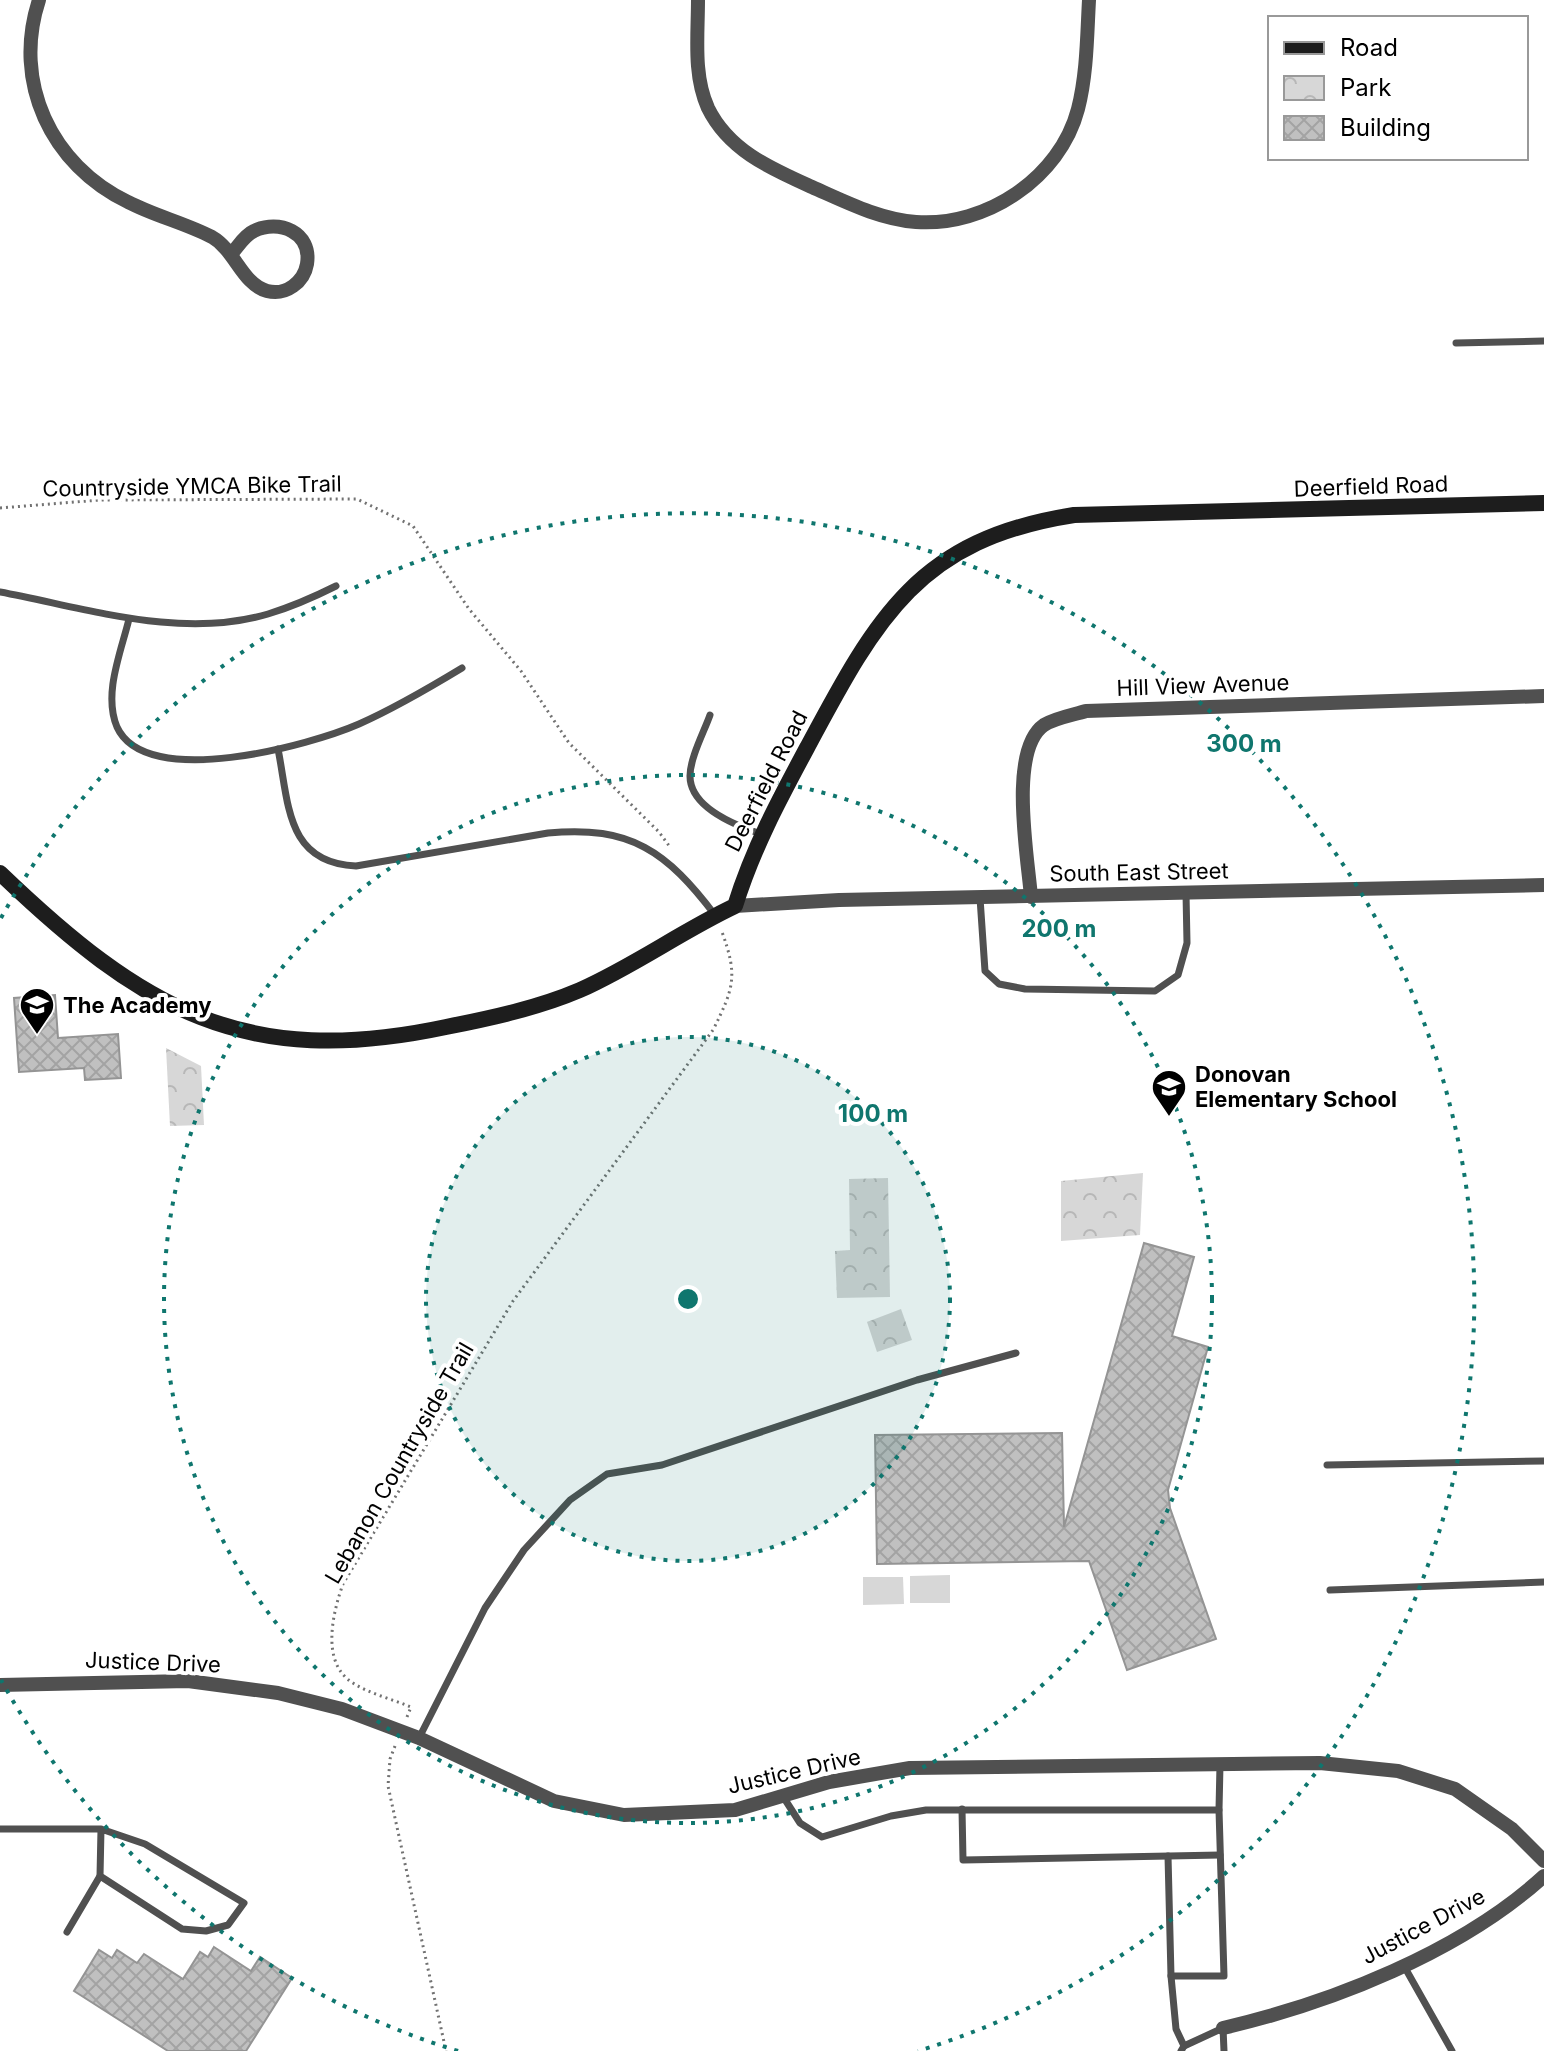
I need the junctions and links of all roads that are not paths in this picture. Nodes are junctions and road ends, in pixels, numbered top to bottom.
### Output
1 (39, 0) edge
2 (698, 0) edge
3 (1089, 0) edge
4 (233, 252) junction
5 (1544, 341) edge
6 (1456, 343) dead end
7 (1544, 503) edge
8 (336, 586) dead end
9 (0, 592) edge
10 (129, 619) junction
11 (462, 668) dead end
12 (1544, 696) edge
13 (710, 715) dead end
14 (278, 749) junction
15 (761, 834) junction
16 (0, 873) edge
17 (1544, 885) edge
18 (1186, 893) junction
19 (1031, 897) junction
20 (980, 898) junction
21 (735, 906) junction
22 (715, 915) junction
23 (1016, 1353) dead end
24 (1544, 1461) edge
25 (1327, 1465) dead end
26 (1544, 1582) edge
27 (1330, 1590) dead end
28 (0, 1685) edge
29 (419, 1738) junction
30 (1220, 1764) junction
31 (784, 1798) junction
32 (962, 1809) junction
33 (1219, 1810) junction
34 (0, 1829) edge
35 (101, 1829) junction
36 (1220, 1855) junction
37 (1168, 1856) junction
38 (1544, 1861) edge
39 (100, 1876) junction
40 (1544, 1876) edge
41 (67, 1932) dead end
42 (1403, 1964) junction
43 (1171, 1976) junction
44 (1223, 2028) junction
45 (1182, 2048) edge
46 (1224, 2051) edge
47 (1452, 2051) edge

1 - 4 street
2 - 3 street
4 - 4 street
5 - 6 lane
7 - 15 street, Deerfield Road
8 - 10 lane
9 - 10 lane
10 - 14 lane
11 - 14 lane
12 - 19 street, Hill View Avenue
13 - 15 lane
14 - 22 lane
15 - 21 street, Deerfield Road
16 - 22 street
17 - 18 street, South East Street
18 - 19 street, South East Street
18 - 20 lane
19 - 20 street, South East Street
20 - 21 street, South East Street
21 - 22 street
23 - 29 lane
24 - 25 lane
26 - 27 lane
28 - 29 street, Justice Drive
29 - 31 street, Justice Drive
30 - 31 street, Justice Drive
30 - 33 lane
30 - 38 street, Justice Drive
31 - 32 lane
32 - 33 lane
32 - 37 lane
33 - 36 lane
34 - 35 lane
35 - 39 lane
35 - 39 lane
36 - 37 lane
36 - 43 lane
37 - 43 lane
39 - 41 lane
40 - 42 street, Justice Drive
42 - 44 street, Justice Drive
42 - 47 lane
43 - 45 lane
44 - 45 lane
44 - 46 lane

